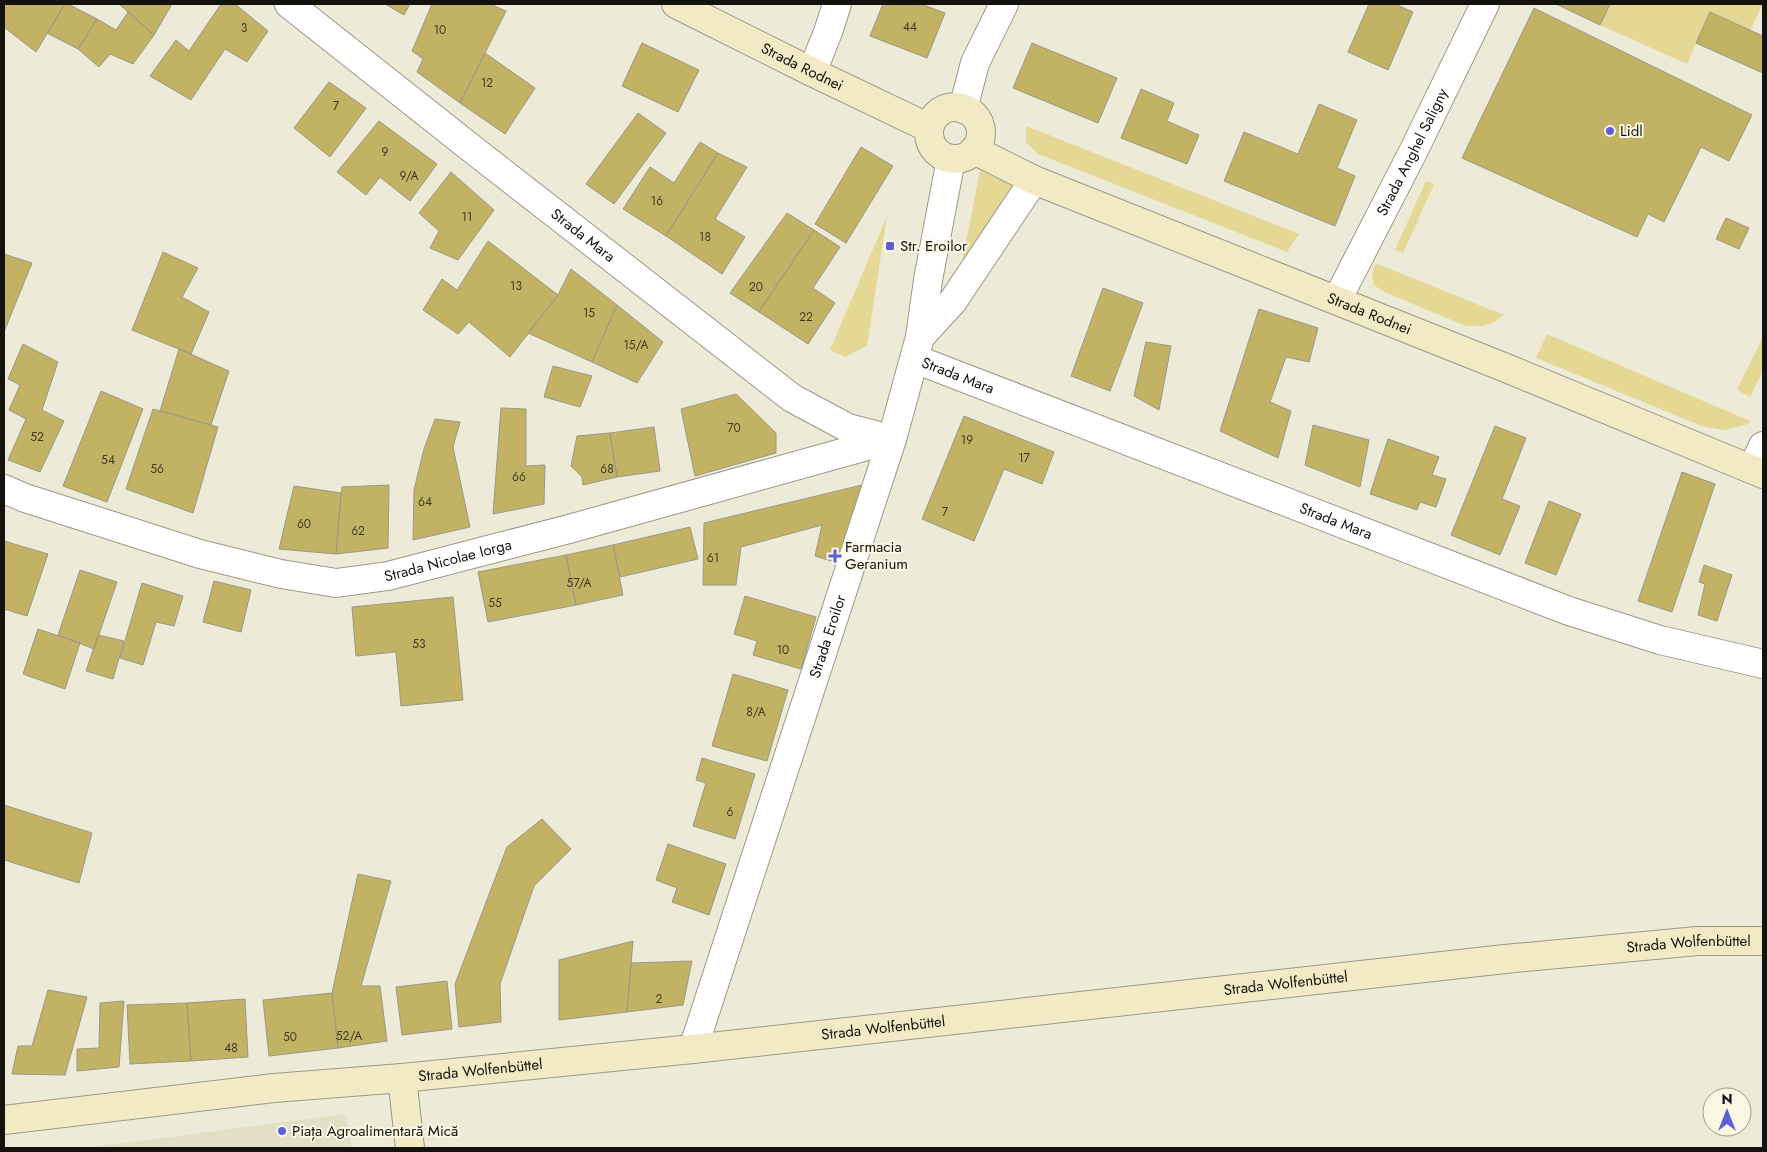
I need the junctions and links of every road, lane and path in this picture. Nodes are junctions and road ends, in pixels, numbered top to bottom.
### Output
1 (289, 4) edge
2 (676, 4) edge
3 (837, 4) edge
4 (1004, 4) edge
5 (1485, 4) edge
6 (812, 72) junction
7 (963, 108) junction
8 (929, 128) junction
9 (963, 154) junction
10 (1034, 180) junction
11 (1337, 300) junction
12 (917, 348) junction
13 (892, 439) junction
14 (1759, 463) edge
15 (4, 489) edge
16 (1763, 664) edge
17 (1763, 941) edge
18 (693, 1050) junction
19 (402, 1078) junction
20 (4, 1120) edge
21 (410, 1148) edge

1 - 13 street, Strada Mara
2 - 6 main road, Strada Rodnei
3 - 6 street
4 - 7 street
5 - 11 street, Strada Anghel Saligny
6 - 8 main road, Strada Rodnei
7 - 8 main road
7 - 9 main road
8 - 9 main road, Strada Rodnei
9 - 10 main road, Strada Rodnei
9 - 12 street, Strada Eroilor
10 - 11 main road, Strada Rodnei
10 - 12 street
11 - 14 main road, Strada Rodnei
12 - 13 street, Strada Eroilor
12 - 16 street, Strada Mara
13 - 15 street, Strada Nicolae Iorga
13 - 18 street, Strada Eroilor
17 - 18 main road, Strada Wolfenbüttel
18 - 19 main road, Strada Wolfenbüttel
19 - 20 main road, Strada Wolfenbüttel
19 - 21 main road

